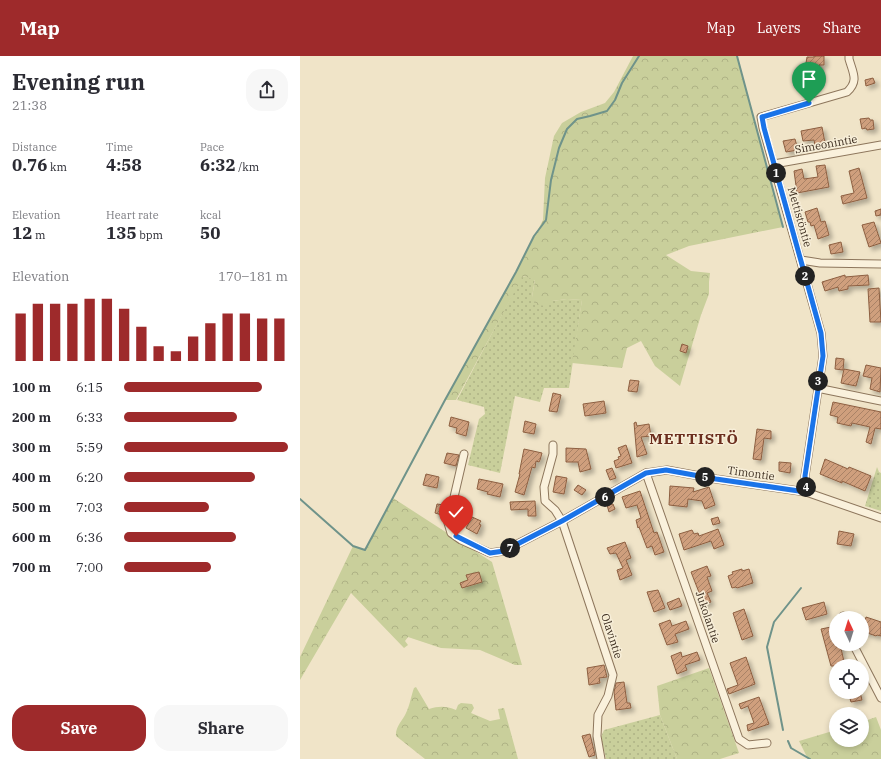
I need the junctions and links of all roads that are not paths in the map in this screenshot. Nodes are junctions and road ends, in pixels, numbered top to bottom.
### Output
1 (849, 56) edge
2 (881, 145) edge
3 (774, 164) junction
4 (801, 260) junction
5 (881, 264) edge
6 (817, 388) junction
7 (881, 401) edge
8 (553, 445) dead end
9 (464, 454) dead end
10 (646, 473) junction
11 (806, 492) junction
12 (881, 518) edge
13 (562, 521) junction
14 (857, 651) edge
15 (881, 698) edge
16 (767, 743) dead end
17 (601, 759) edge

1 - 3 street, Mettistöntie
2 - 3 street, Simeonintie
3 - 4 street, Mettistöntie
4 - 5 street
4 - 6 street, Mettistöntie
6 - 7 street
6 - 11 street, Mettistöntie
8 - 13 street, Olavintie
9 - 13 street, Timontie
10 - 11 street, Timontie
10 - 13 street, Timontie
10 - 16 street, Jukolantie
11 - 12 street
13 - 17 street, Olavintie
14 - 15 street

